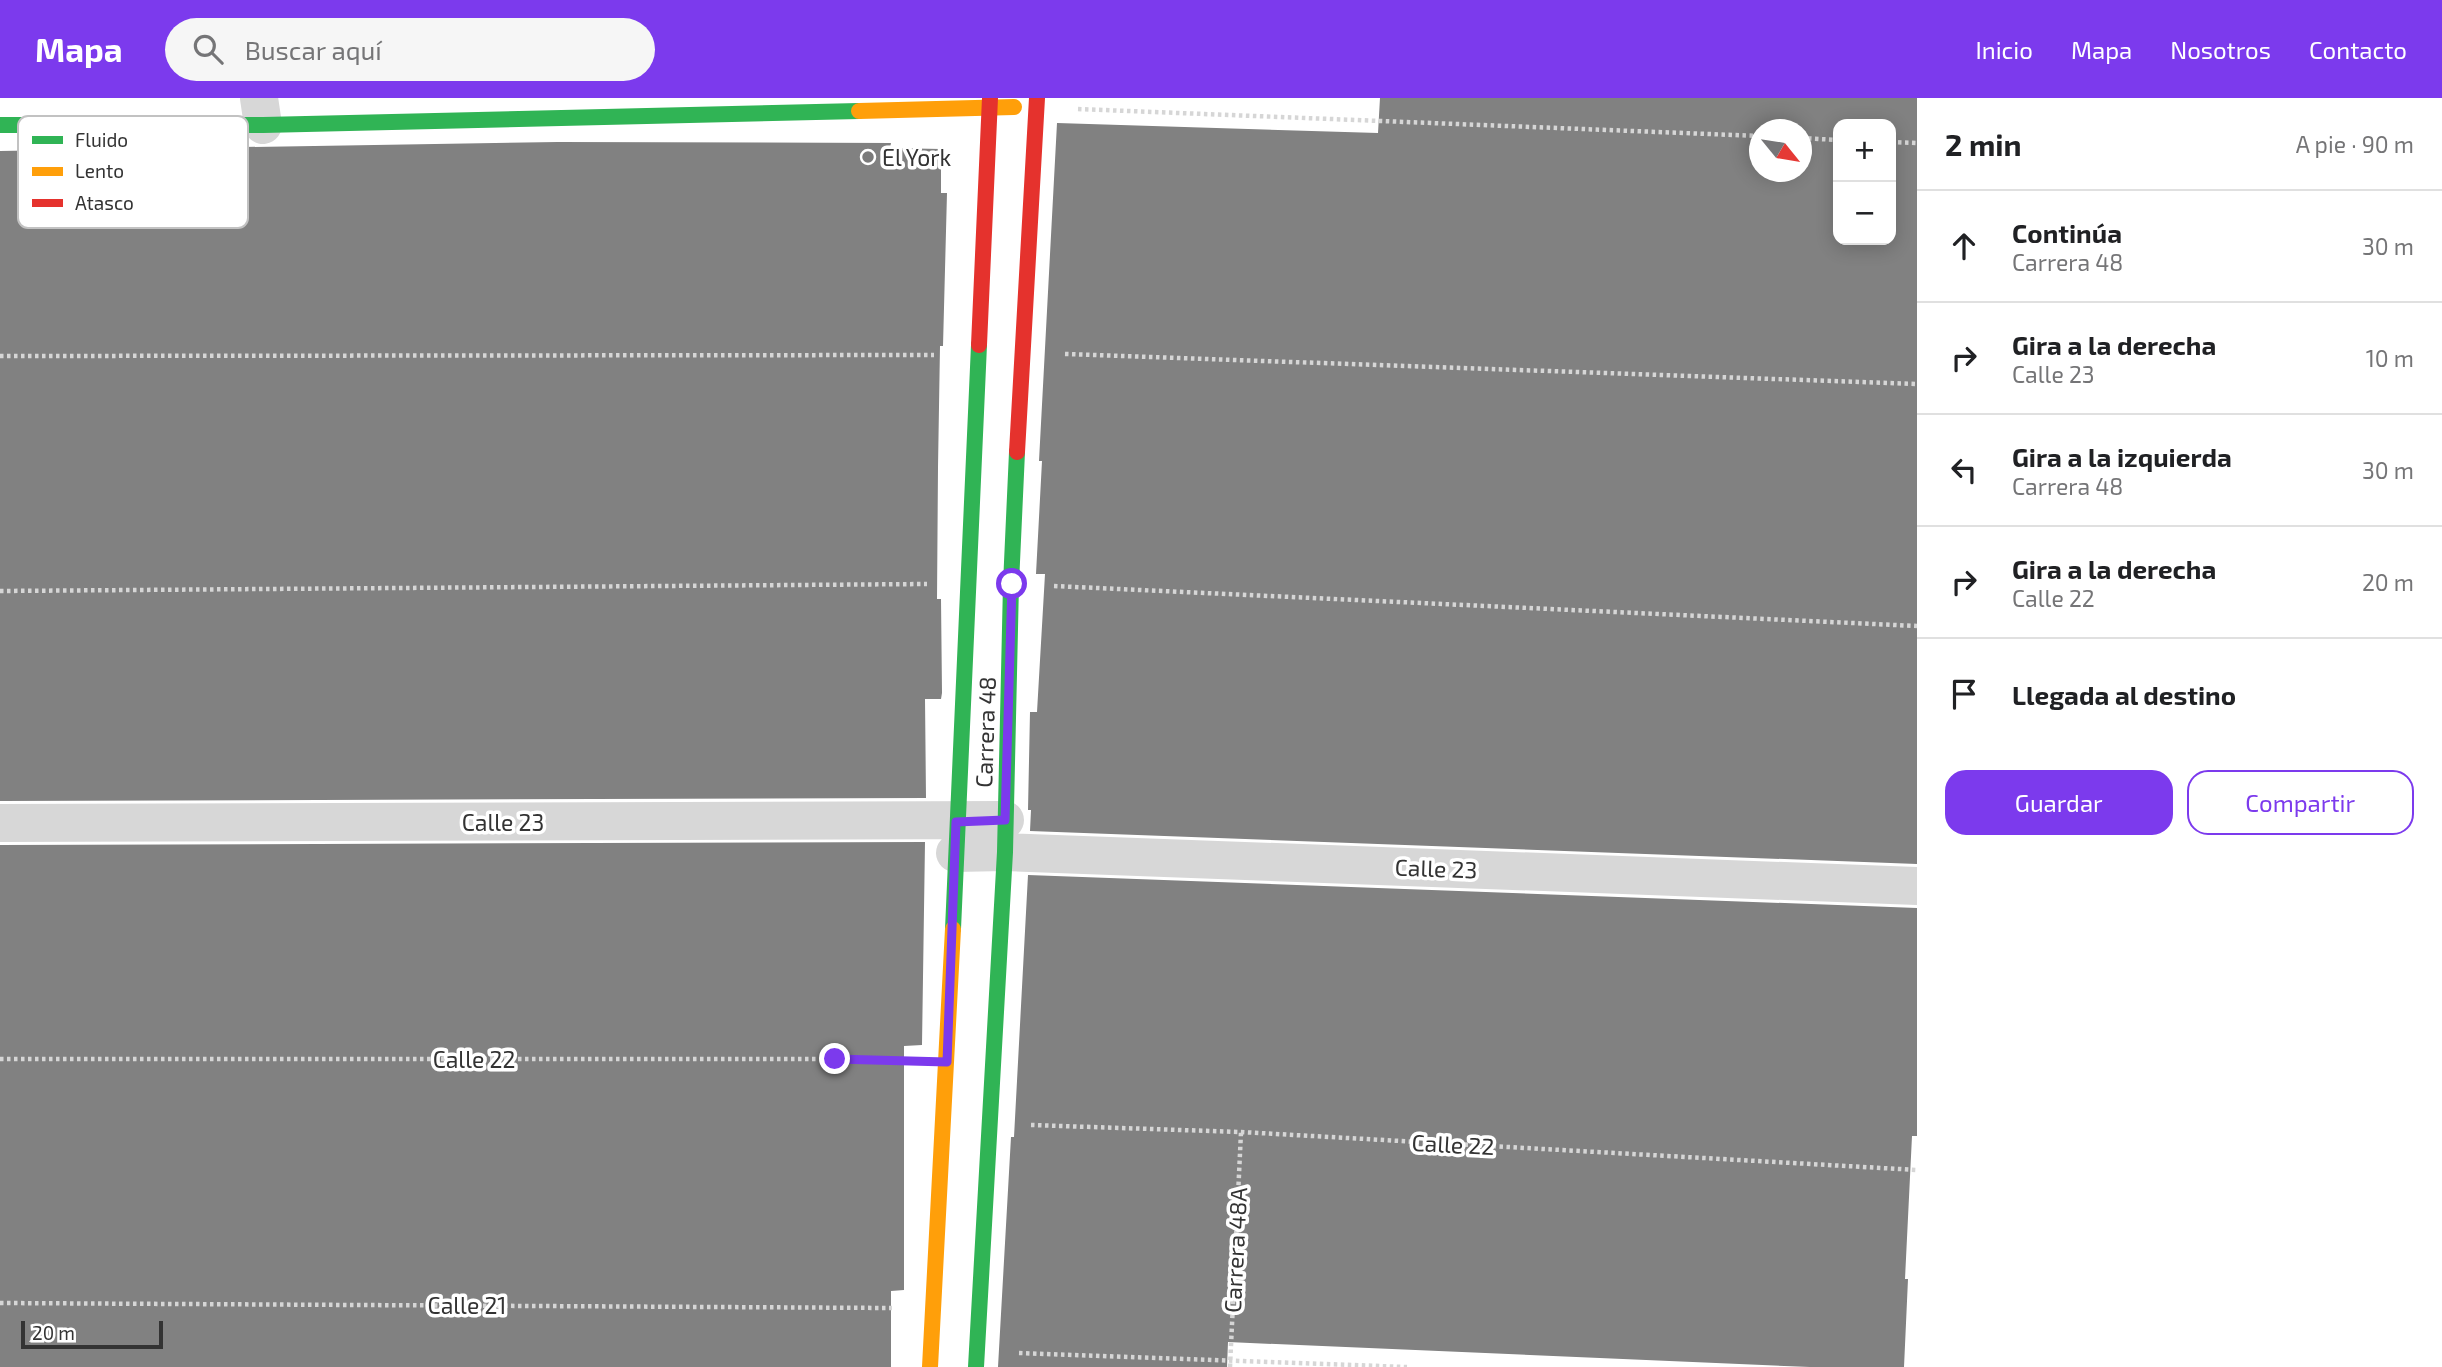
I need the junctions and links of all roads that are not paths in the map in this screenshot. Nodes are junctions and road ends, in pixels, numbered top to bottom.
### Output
1 (989, 102) edge
2 (1037, 102) edge
3 (261, 112) edge
4 (181, 116) edge
5 (18, 124) edge
6 (0, 125) edge
7 (0, 822) edge
8 (1005, 836) junction
9 (956, 837) junction
10 (1917, 886) edge
11 (976, 1359) edge
12 (930, 1367) edge

1 - 2 street
1 - 3 street
1 - 9 street, Carrera 48
2 - 8 street, Carrera 48
3 - 4 street
5 - 6 street
7 - 9 street, Calle 23
8 - 9 street, Calle 23
8 - 10 street, Calle 23
8 - 11 street, Carrera 48
9 - 12 street, Carrera 48

